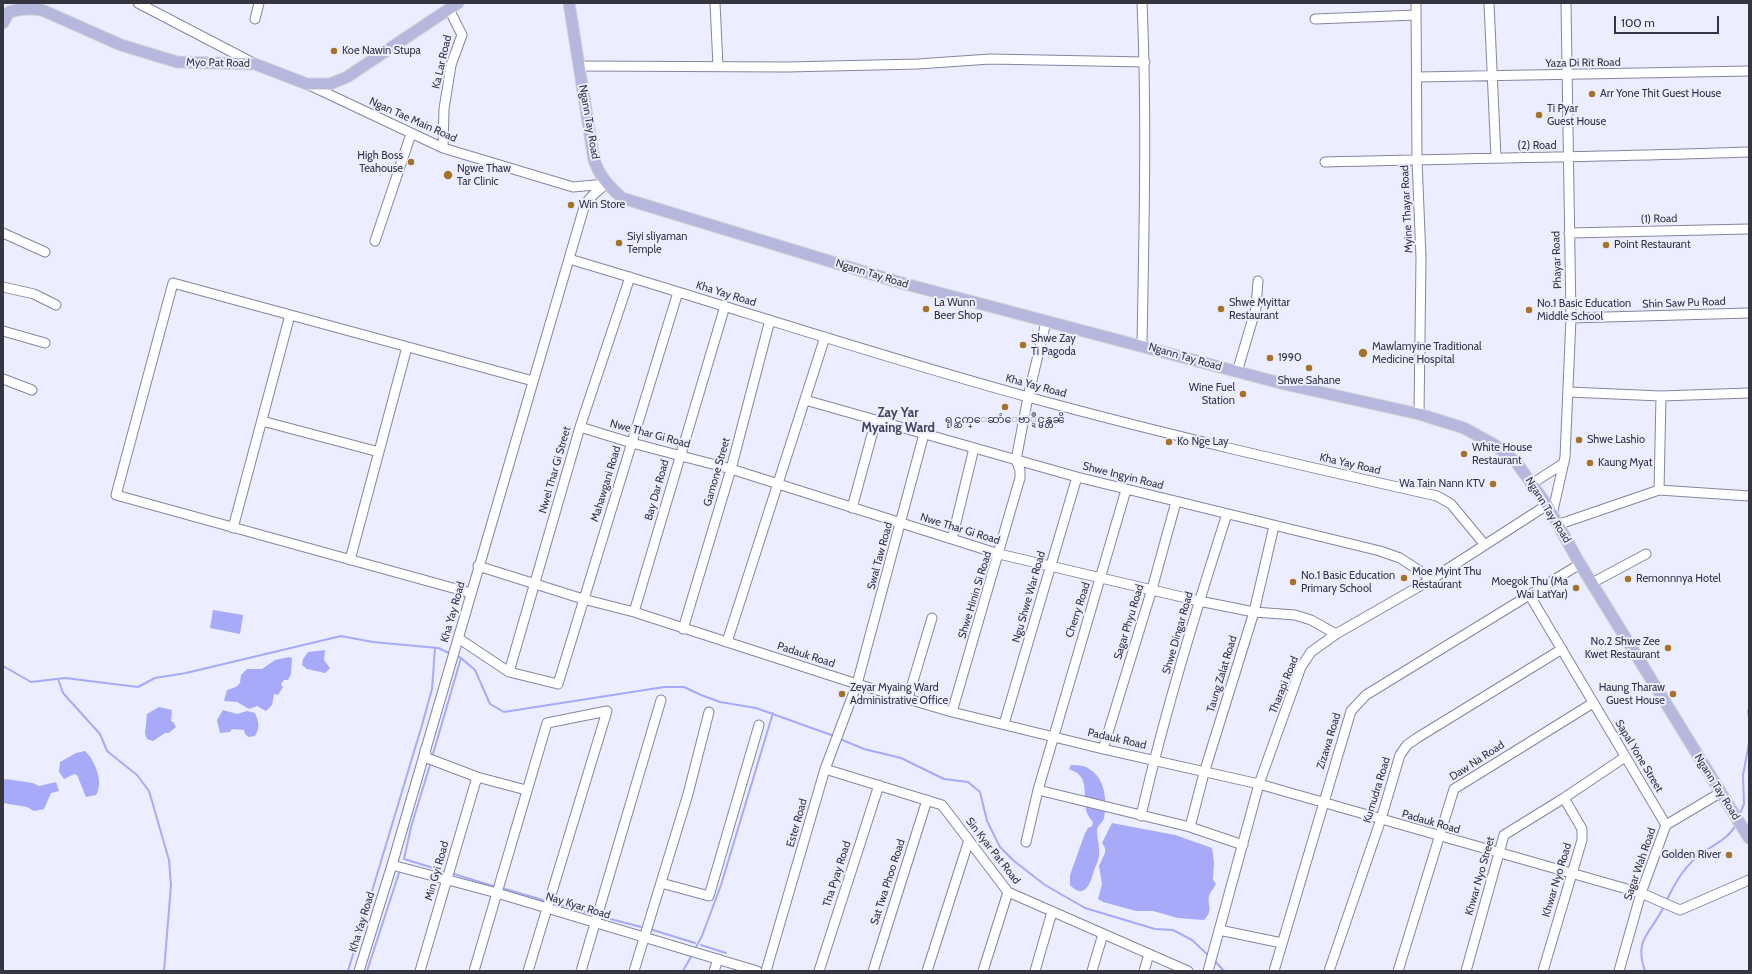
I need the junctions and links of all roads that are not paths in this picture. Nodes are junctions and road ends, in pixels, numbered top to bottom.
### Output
1 (138, 3) edge
2 (259, 3) edge
3 (569, 3) edge
4 (715, 3) edge
5 (1142, 3) edge
6 (1416, 3) edge
7 (1489, 3) edge
8 (1566, 3) edge
9 (453, 6) edge
10 (10, 8) edge
11 (1416, 14) junction
12 (255, 19) dead end
13 (1315, 19) dead end
14 (3, 23) edge
15 (1145, 62) junction
16 (255, 64) junction
17 (579, 66) junction
18 (718, 66) junction
19 (1749, 71) edge
20 (1567, 75) junction
21 (1418, 77) junction
22 (1492, 77) junction
23 (306, 84) junction
24 (411, 134) junction
25 (443, 148) junction
26 (1749, 152) edge
27 (1496, 158) junction
28 (1568, 158) junction
29 (1417, 160) junction
30 (1325, 162) dead end
31 (606, 184) junction
32 (1749, 229) edge
33 (3, 233) edge
34 (1569, 233) junction
35 (375, 241) dead end
36 (45, 252) dead end
37 (569, 259) junction
38 (630, 277) junction
39 (1258, 281) dead end
40 (3, 287) edge
41 (678, 292) junction
42 (56, 305) dead end
43 (724, 306) junction
44 (1749, 313) edge
45 (290, 315) junction
46 (1571, 318) junction
47 (770, 320) junction
48 (1046, 322) junction
49 (3, 331) edge
50 (825, 337) junction
51 (45, 343) dead end
52 (1142, 345) junction
53 (407, 347) junction
54 (1237, 372) junction
55 (3, 379) edge
56 (533, 381) junction
57 (32, 390) dead end
58 (1568, 392) junction
59 (1749, 393) edge
60 (1661, 396) junction
61 (1028, 397) junction
62 (805, 400) junction
63 (1419, 414) junction
64 (876, 420) junction
65 (262, 421) junction
66 (580, 427) junction
67 (924, 434) junction
68 (632, 443) junction
69 (974, 448) junction
70 (379, 452) junction
71 (680, 455) junction
72 (1016, 460) junction
73 (1564, 463) junction
74 (731, 469) junction
75 (1077, 477) junction
76 (1533, 483) junction
77 (779, 484) junction
78 (1126, 490) junction
79 (1659, 490) junction
80 (1749, 496) edge
81 (1176, 502) junction
82 (1547, 505) junction
83 (852, 508) junction
84 (1227, 514) junction
85 (1555, 520) junction
86 (901, 523) junction
87 (1274, 526) junction
88 (233, 528) junction
89 (952, 539) junction
90 (1485, 545) junction
91 (999, 554) junction
92 (1646, 554) dead end
93 (350, 560) junction
94 (1580, 564) junction
95 (478, 566) junction
96 (1051, 566) junction
97 (1102, 577) junction
98 (1432, 579) junction
99 (1592, 583) junction
100 (535, 584) junction
101 (1152, 589) junction
102 (471, 593) junction
103 (1530, 596) junction
104 (583, 599) junction
105 (1199, 601) junction
106 (634, 612) junction
107 (1254, 612) junction
108 (932, 618) dead end
109 (683, 629) junction
110 (1336, 634) junction
111 (457, 642) junction
112 (727, 642) junction
113 (1562, 649) junction
114 (509, 672) junction
115 (857, 684) junction
116 (908, 698) junction
117 (661, 700) dead end
118 (1593, 703) junction
119 (709, 712) dead end
120 (952, 712) junction
121 (1004, 724) junction
122 (759, 725) dead end
123 (1053, 737) junction
124 (1103, 749) junction
125 (425, 750) junction
126 (1625, 756) junction
127 (1154, 760) junction
128 (825, 769) junction
129 (1204, 773) junction
130 (477, 778) junction
131 (1259, 784) junction
132 (879, 785) junction
133 (526, 790) junction
134 (1038, 790) junction
135 (1720, 793) junction
136 (1564, 798) junction
137 (927, 800) junction
138 (1323, 804) junction
139 (1141, 816) junction
140 (1381, 819) junction
141 (1666, 825) junction
142 (1190, 827) junction
143 (1440, 837) junction
144 (1749, 838) edge
145 (969, 840) junction
146 (1026, 842) dead end
147 (1243, 845) junction
148 (1498, 853) junction
149 (392, 865) junction
150 (1571, 873) junction
151 (446, 880) junction
152 (1749, 880) edge
153 (661, 883) junction
154 (1008, 892) junction
155 (497, 893) junction
156 (1641, 893) junction
157 (546, 908) junction
158 (1052, 912) junction
159 (595, 924) junction
160 (1219, 930) junction
161 (1103, 934) junction
162 (644, 938) junction
163 (1282, 943) junction
164 (1149, 954) junction
165 (718, 959) junction
166 (359, 971) edge
167 (420, 971) edge
168 (474, 971) edge
169 (528, 971) edge
170 (581, 971) edge
171 (634, 971) edge
172 (714, 971) edge
173 (757, 971) edge
174 (766, 971) edge
175 (819, 971) edge
176 (873, 971) edge
177 (927, 971) edge
178 (983, 971) edge
179 (1035, 971) edge
180 (1092, 971) edge
181 (1144, 971) edge
182 (1188, 971) edge
183 (1208, 971) edge
184 (1274, 971) edge
185 (1329, 971) edge
186 (1398, 971) edge
187 (1466, 971) edge
188 (1543, 971) edge
189 (1620, 971) edge

1 - 16 street
2 - 12 street
3 - 17 main road, Ngann Tay Road
4 - 18 street
5 - 15 street
6 - 11 street, Myine Thayar Road
7 - 22 street
8 - 20 street, Phayar Road
9 - 23 main road, Myo Pat Road
9 - 25 street, Ka Lar Road
10 - 14 main road
10 - 16 main road, Myo Pat Road
11 - 13 street
11 - 21 street, Myine Thayar Road
15 - 18 street
15 - 52 street
16 - 23 main road, Myo Pat Road
17 - 18 street
17 - 31 main road, Ngann Tay Road
19 - 20 street, Yaza Di Rit Road
20 - 22 street, Yaza Di Rit Road
20 - 28 street, Phayar Road
21 - 22 street, Yaza Di Rit Road
21 - 29 street, Myine Thayar Road
22 - 27 street
23 - 24 street, Ngan Tae Main Road
24 - 25 street, Ngan Tae Main Road
24 - 35 street
25 - 31 street, Ngan Tae Main Road
26 - 28 street, (2) Road
27 - 28 street, (2) Road
27 - 29 street, (2) Road
28 - 34 street, Phayar Road
29 - 30 street, (2) Road
29 - 63 street, Myine Thayar Road
31 - 37 street, Kha Yay Road
31 - 48 main road, Ngann Tay Road
32 - 34 street, (1) Road
33 - 36 street
34 - 46 street, Phayar Road
37 - 38 street, Kha Yay Road
37 - 56 street, Kha Yay Road
38 - 41 street, Kha Yay Road
38 - 66 street, Nwel Thar Gi Street
39 - 54 street
40 - 42 street
41 - 43 street, Kha Yay Road
41 - 68 street, Mahawgani Road
43 - 47 street, Kha Yay Road
43 - 71 street, Bay Dar Road
44 - 46 street, Shin Saw Pu Road
45 - 53 street
45 - 65 street
45 - 88 street
46 - 58 street, Phayar Road
47 - 50 street, Kha Yay Road
47 - 74 street, Gamone Street
48 - 52 main road, Ngann Tay Road
48 - 61 street, Shwe Hinin Si Road
49 - 51 street
50 - 61 street, Kha Yay Road
50 - 62 street
52 - 54 main road, Ngann Tay Road
53 - 56 street
53 - 70 street
54 - 63 main road, Ngann Tay Road
55 - 57 street
56 - 95 street, Kha Yay Road
58 - 60 street
58 - 73 street, Phayar Road
59 - 60 street
60 - 79 street
61 - 72 street, Shwe Hinin Si Road
61 - 90 street, Kha Yay Road
62 - 64 street, Shwe Ingyin Road
62 - 77 street
63 - 76 main road, Ngann Tay Road
64 - 67 street, Shwe Ingyin Road
64 - 83 street
65 - 70 street
65 - 88 street
66 - 68 street, Nwe Thar Gi Road
66 - 100 street, Nwel Thar Gi Street
67 - 69 street, Shwe Ingyin Road
67 - 86 street, Swal Taw Road
68 - 71 street, Nwe Thar Gi Road
68 - 104 street, Mahawgani Road
69 - 72 street, Shwe Ingyin Road
69 - 89 street
70 - 93 street
71 - 74 street, Nwe Thar Gi Road
71 - 106 street, Bay Dar Road
72 - 75 street, Shwe Ingyin Road
72 - 91 street, Shwe Hinin Si Road
73 - 76 street
73 - 85 street, Phayar Road
74 - 77 street, Nwe Thar Gi Road
74 - 109 street, Gamone Street
75 - 78 street, Shwe Ingyin Road
75 - 96 street, Ngu Shwe War Road
76 - 82 main road, Ngann Tay Road
77 - 83 street, Nwe Thar Gi Road
77 - 112 street
78 - 81 street, Shwe Ingyin Road
78 - 97 street, Cherry Road
79 - 80 street
79 - 85 street
81 - 84 street, Shwe Ingyin Road
81 - 101 street, Sagar Phyu Road
82 - 85 main road, Ngann Tay Road
82 - 90 street, Tharapi Road
83 - 86 street, Nwe Thar Gi Road
84 - 87 street, Shwe Ingyin Road
84 - 105 street, Shwe Dingar Road
85 - 94 main road, Ngann Tay Road
86 - 89 street, Nwe Thar Gi Road
86 - 115 street, Swal Taw Road
87 - 98 street, Shwe Ingyin Road
87 - 107 street, Taung Zalat Road
88 - 93 street
89 - 91 street, Nwe Thar Gi Road
90 - 98 street, Tharapi Road
91 - 96 street, Nwe Thar Gi Road
91 - 120 street, Shwe Hinin Si Road
92 - 99 street
93 - 102 street
94 - 99 main road, Ngann Tay Road
94 - 103 street, Zizawa Road
95 - 100 street, Padauk Road
95 - 102 street, Kha Yay Road
96 - 97 street, Nwe Thar Gi Road
96 - 121 street, Ngu Shwe War Road
97 - 101 street, Nwe Thar Gi Road
97 - 123 street, Cherry Road
98 - 110 street, Tharapi Road
99 - 135 main road, Ngann Tay Road
100 - 104 street, Padauk Road
100 - 114 street, Nwel Thar Gi Street
101 - 105 street, Nwe Thar Gi Road
101 - 124 street, Sagar Phyu Road
102 - 111 street, Kha Yay Road
103 - 113 street, Sapal Yone Street
103 - 138 street, Zizawa Road
104 - 106 street, Padauk Road
104 - 114 street, Mahawgani Road
105 - 107 street, Nwe Thar Gi Road
105 - 127 street, Shwe Dingar Road
106 - 109 street, Padauk Road
107 - 110 street, Nwe Thar Gi Road
107 - 129 street, Taung Zalat Road
108 - 116 street
109 - 112 street, Padauk Road
110 - 131 street, Tharapi Road
111 - 114 street
111 - 125 street, Kha Yay Road
112 - 115 street, Padauk Road
113 - 118 street, Sapal Yone Street
113 - 140 street, Kumudra Road
115 - 116 street, Padauk Road
115 - 128 street, Ester Road
116 - 120 street, Padauk Road
117 - 159 street
118 - 126 street, Sapal Yone Street
118 - 143 street, Daw Na Road
119 - 153 street
120 - 121 street, Padauk Road
121 - 123 street, Padauk Road
122 - 153 street
123 - 124 street, Padauk Road
123 - 134 street, Cherry Road
124 - 127 street, Padauk Road
125 - 130 street
125 - 149 street, Kha Yay Road
126 - 136 street, Khwar Nyo Street
126 - 141 street, Sapal Yone Street
127 - 129 street, Padauk Road
127 - 139 street, Shwe Dingar Road
128 - 132 street, Sin Kyar Pat Road
128 - 174 street, Ester Road
129 - 131 street, Padauk Road
129 - 142 street, Taung Zalat Road
130 - 133 street
130 - 151 street, Min Gyi Road
131 - 138 street, Padauk Road
131 - 147 street, Tharapi Road
132 - 137 street, Sin Kyar Pat Road
132 - 175 street, Tha Pyay Road
133 - 155 street
133 - 157 street
134 - 139 street
134 - 146 street, Cherry Road
135 - 141 street, Sagar Wah Road
135 - 144 main road, Ngann Tay Road
136 - 148 street, Khwar Nyo Street
136 - 150 street, Khwar Nyo Road
137 - 145 street, Sin Kyar Pat Road
137 - 176 street, Sat Twa Phoo Road
138 - 140 street, Padauk Road
138 - 163 street, Zizawa Road
139 - 142 street
140 - 143 street, Padauk Road
140 - 185 street, Kumudra Road
141 - 156 street, Sagar Wah Road
142 - 147 street
143 - 148 street, Padauk Road
143 - 186 street, Daw Na Road
145 - 154 street, Sin Kyar Pat Road
145 - 177 street
147 - 160 street, Tharapi Road
148 - 150 street, Padauk Road
148 - 187 street, Khwar Nyo Street
149 - 151 street, Nay Kyar Road
149 - 166 street, Kha Yay Road
150 - 156 street, Padauk Road
150 - 188 street, Khwar Nyo Road
151 - 155 street, Nay Kyar Road
151 - 167 street, Min Gyi Road
152 - 156 street, Padauk Road
153 - 162 street
154 - 158 street, Sin Kyar Pat Road
154 - 178 street
155 - 157 street, Nay Kyar Road
155 - 168 street
156 - 189 street, Sagar Wah Road
157 - 159 street, Nay Kyar Road
157 - 169 street
158 - 161 street, Sin Kyar Pat Road
158 - 179 street
159 - 162 street, Nay Kyar Road
159 - 170 street
160 - 163 street
160 - 183 street, Tharapi Road
161 - 164 street, Sin Kyar Pat Road
161 - 180 street
162 - 165 street, Nay Kyar Road
162 - 171 street
163 - 184 street, Zizawa Road
164 - 181 street
164 - 182 street, Sin Kyar Pat Road
165 - 172 street
165 - 173 street, Nay Kyar Road

